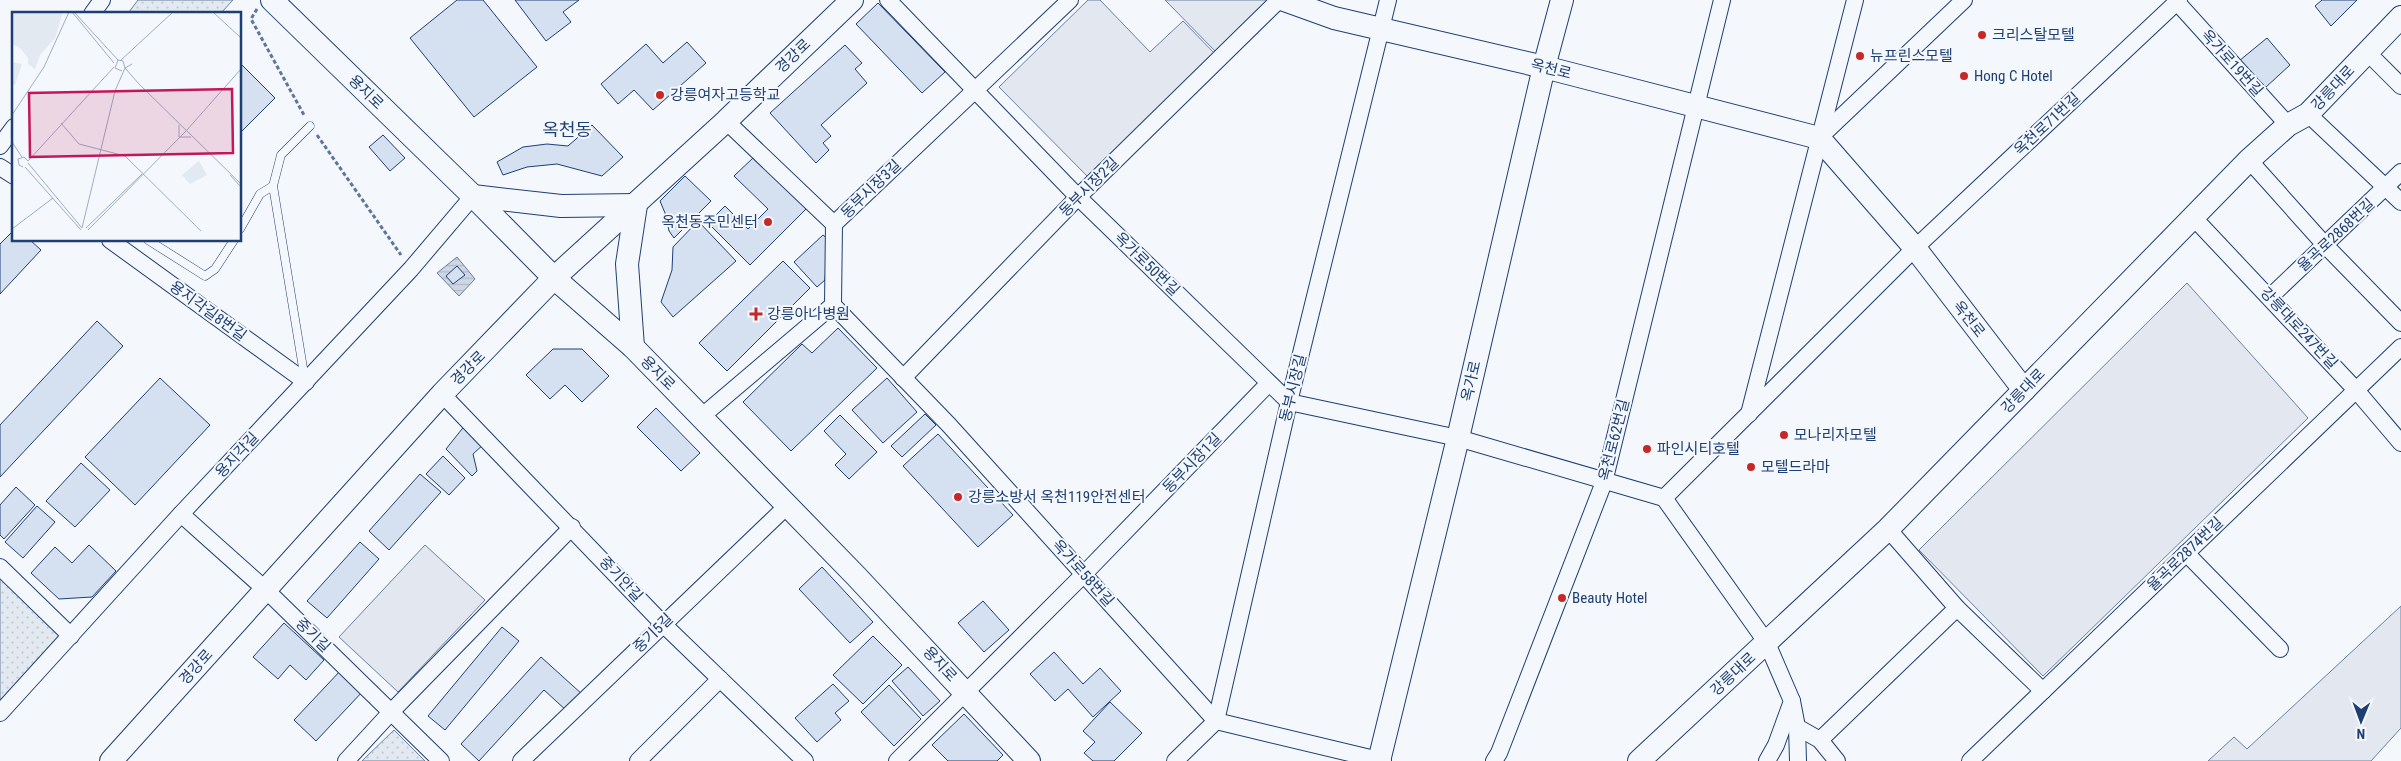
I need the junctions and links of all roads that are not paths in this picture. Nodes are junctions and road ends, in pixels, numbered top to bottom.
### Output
1 (102, 0) edge
2 (852, 0) edge
3 (888, 0) edge
4 (1070, 0) edge
5 (1278, 0) edge
6 (1284, 0) edge
7 (1388, 0) edge
8 (1562, 0) edge
9 (1722, 0) edge
10 (1855, 0) edge
11 (1964, 0) edge
12 (2177, 1) edge
13 (265, 3) edge
14 (93, 12) edge
15 (2401, 17) edge
16 (1381, 29) junction
17 (2367, 52) junction
18 (1544, 67) junction
19 (2401, 86) edge
20 (974, 90) junction
21 (1695, 106) junction
22 (2308, 114) junction
23 (726, 121) junction
24 (2288, 125) junction
25 (310, 126) road end
26 (12, 129) edge
27 (1819, 138) junction
28 (0, 146) edge
29 (2249, 160) junction
30 (0, 167) edge
31 (2401, 172) edge
32 (12, 175) edge
33 (273, 186) junction
34 (2386, 188) junction
35 (473, 196) junction
36 (1078, 197) junction
37 (2401, 202) edge
38 (636, 205) junction
39 (2193, 217) junction
40 (834, 224) junction
41 (241, 227) edge
42 (111, 241) edge
43 (150, 241) edge
44 (233, 241) edge
45 (2325, 245) junction
46 (1915, 248) junction
47 (554, 278) junction
48 (2270, 297) junction
49 (833, 305) junction
50 (2401, 323) edge
51 (633, 347) junction
52 (2401, 347) edge
53 (904, 378) junction
54 (306, 382) junction
55 (1269, 383) junction
56 (2024, 390) junction
57 (2356, 390) junction
58 (442, 394) junction
59 (1290, 402) junction
60 (1749, 414) junction
61 (702, 417) junction
62 (1458, 438) junction
63 (2401, 443) edge
64 (1604, 482) junction
65 (1664, 498) junction
66 (787, 506) junction
67 (181, 514) junction
68 (572, 527) junction
69 (1888, 529) junction
70 (2186, 553) junction
71 (0, 567) edge
72 (1084, 574) junction
73 (266, 590) junction
74 (1957, 608) junction
75 (663, 624) junction
76 (71, 636) junction
77 (1767, 642) junction
78 (2280, 649) dead end
79 (720, 678) junction
80 (2043, 691) junction
81 (966, 692) junction
82 (1792, 702) junction
83 (392, 711) junction
84 (0, 713) edge
85 (1216, 720) junction
86 (1797, 727) junction
87 (1820, 740) junction
88 (111, 761) edge
89 (346, 761) edge
90 (441, 761) edge
91 (521, 761) edge
92 (638, 761) edge
93 (805, 761) edge
94 (897, 761) edge
95 (1029, 761) edge
96 (1175, 761) edge
97 (1380, 761) edge
98 (1494, 761) edge
99 (1639, 761) edge
100 (1767, 761) edge
101 (1798, 761) edge
102 (1837, 761) edge
103 (1970, 761) edge

1 - 14 street
2 - 23 street, 경강로
3 - 20 street, 옥가로50번길
4 - 20 street, 동부시장3길
5 - 36 street, 동부시장2길
6 - 16 street, 옥천로
7 - 16 street, 동부시장길
8 - 18 street, 옥가로
9 - 21 street, 옥천로62번길
10 - 27 street
11 - 27 street
12 - 24 street, 옥가로19번길
12 - 46 street, 옥천로71번길
13 - 35 street, 용지로
15 - 17 street, 강릉대로
16 - 18 street, 옥천로
16 - 59 street, 동부시장길
17 - 19 street
17 - 22 street, 강릉대로
18 - 21 street, 옥천로
18 - 62 street, 옥가로
20 - 36 street, 옥가로50번길
20 - 40 street, 동부시장3길
21 - 27 street, 옥천로
21 - 64 street, 옥천로62번길
22 - 24 street, 강릉대로
22 - 34 street
23 - 38 street, 경강로
23 - 40 street
24 - 29 street, 강릉대로
25 - 33 lane
26 - 28 street
27 - 46 street, 옥천로
27 - 60 street
29 - 39 street, 강릉대로
29 - 45 street
30 - 32 street
31 - 34 street, 율곡로2868번길
33 - 41 lane
33 - 54 lane
34 - 37 street
34 - 45 street, 율곡로2868번길
35 - 38 street
35 - 47 street, 용지로
35 - 54 street, 용지각길
36 - 53 street, 동부시장2길
36 - 55 street, 옥가로50번길
38 - 47 street, 경강로
38 - 51 street
39 - 48 street, 강릉대로247번길
39 - 56 street, 강릉대로
40 - 49 street, 동부시장3길
42 - 54 street, 용지각길8번길
43 - 44 lane
45 - 48 street, 율곡로2868번길
45 - 50 street
46 - 56 street, 옥천로
46 - 60 street
47 - 51 street, 용지로
47 - 58 street, 경강로
48 - 57 street, 강릉대로247번길
49 - 53 street, 옥가로58번길
49 - 61 street
51 - 61 street, 용지로
52 - 57 street, 율곡로2874번길
53 - 72 street, 옥가로58번길
54 - 67 street, 용지각길
55 - 59 street, 옥가로50번길
55 - 72 street, 동부시장1길
56 - 69 street, 강릉대로
57 - 63 street, 강릉대로247번길
57 - 70 street, 율곡로2874번길
58 - 68 street, 중기안길
58 - 73 street, 경강로
59 - 62 street
59 - 85 street, 동부시장길
60 - 65 street
61 - 66 street, 용지로
62 - 64 street
62 - 97 street, 옥가로
64 - 65 street
64 - 98 street, 옥천로62번길
65 - 77 street
66 - 75 street, 중기5길
66 - 81 street, 용지로
67 - 73 street, 중기길
67 - 76 street, 용지각길
68 - 75 street, 중기안길
68 - 83 street
69 - 74 street
69 - 77 street, 강릉대로
70 - 78 street
70 - 80 street, 율곡로2874번길
71 - 76 street
72 - 81 street, 동부시장1길
72 - 85 street, 옥가로58번길
73 - 83 street, 중기길
73 - 88 street, 경강로
74 - 80 street
74 - 87 street
75 - 79 street, 중기안길
75 - 91 street, 중기5길
76 - 84 street, 용지각길
77 - 82 street
77 - 99 street, 강릉대로
79 - 92 street
79 - 93 street, 중기안길
80 - 103 street, 율곡로2874번길
81 - 94 street, 동부시장1길
81 - 95 street, 용지로
82 - 86 street
82 - 100 street
83 - 89 street
83 - 90 street, 중기길
85 - 96 street
85 - 97 street
86 - 87 street
86 - 101 street
87 - 102 street

